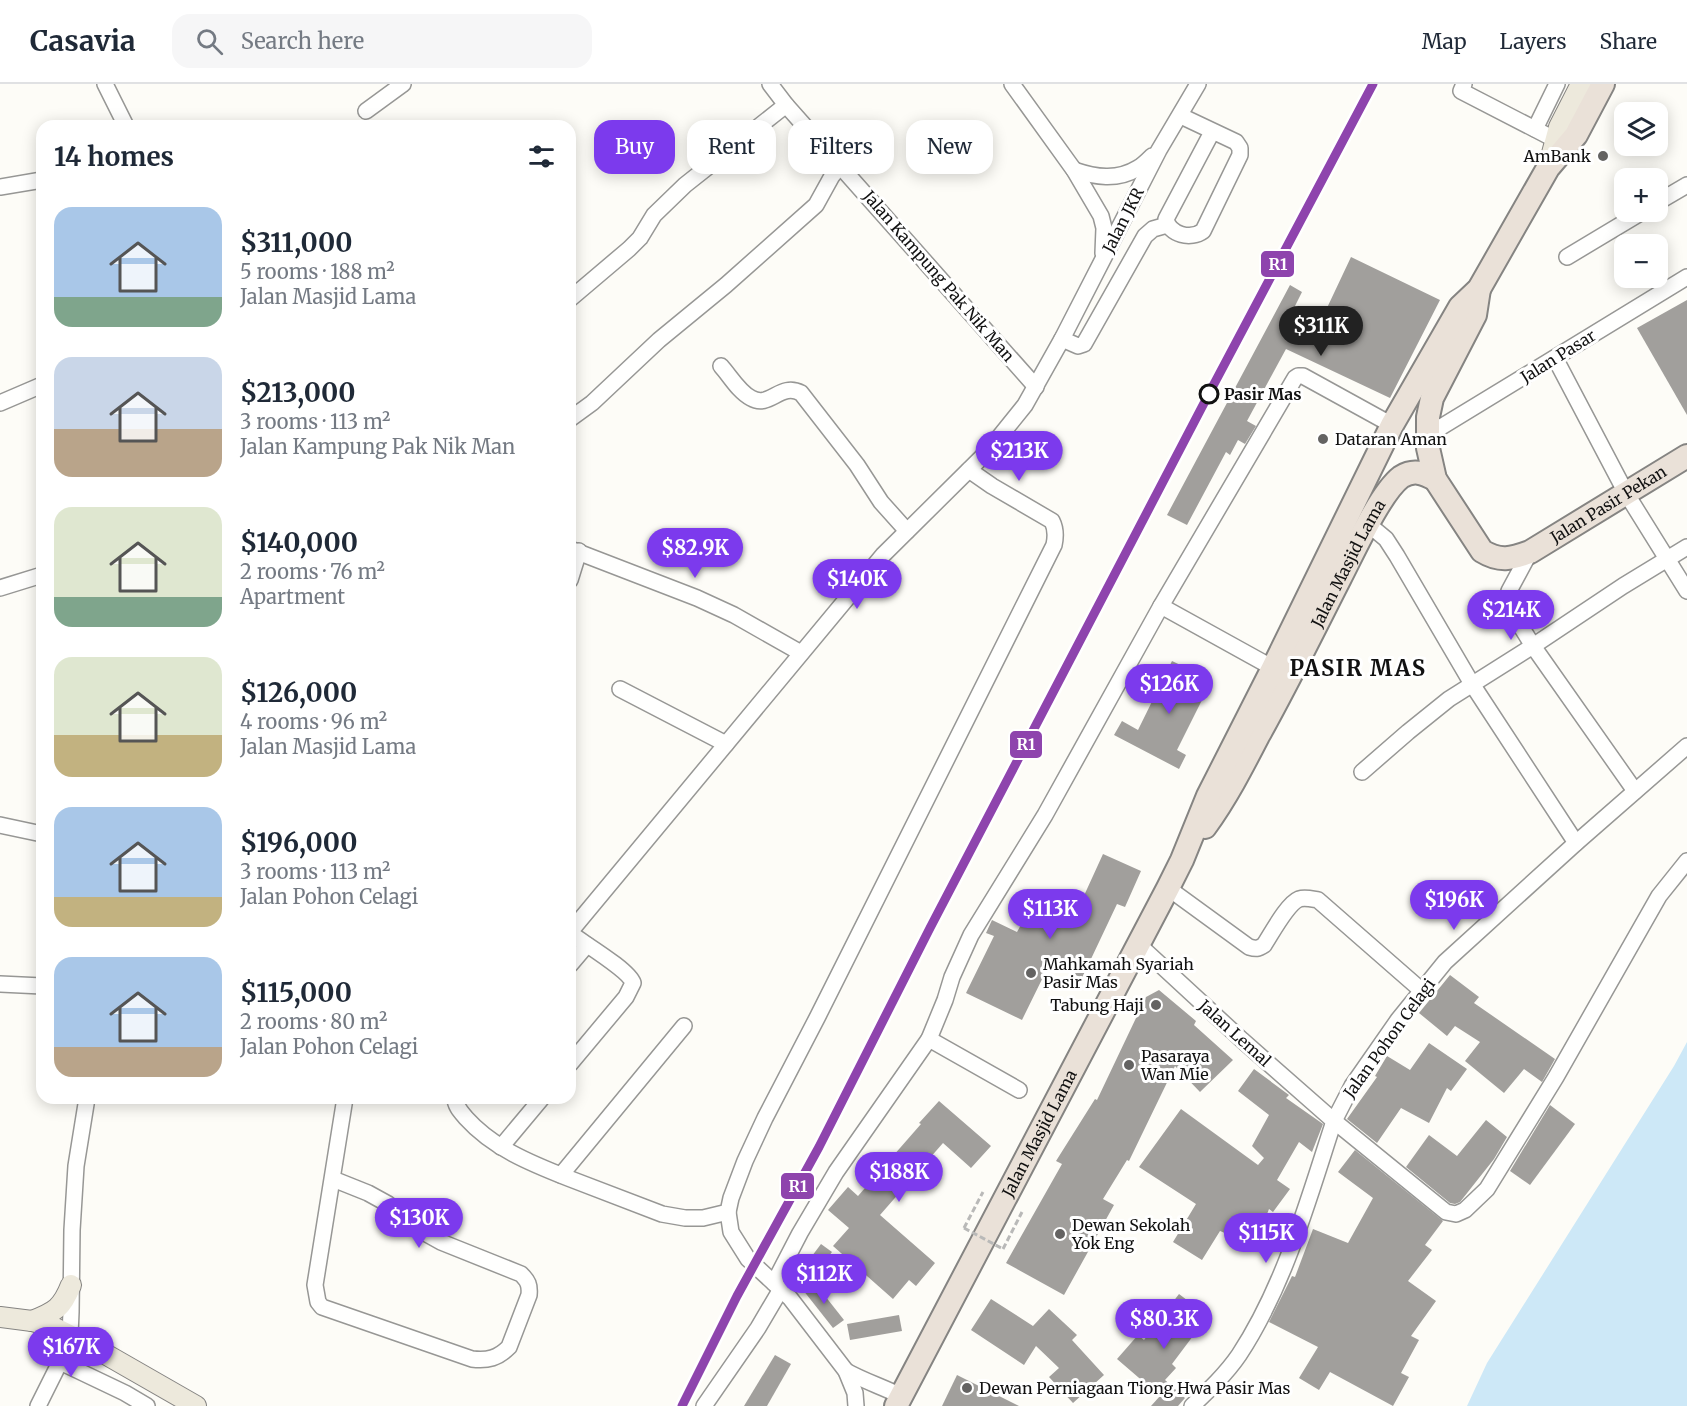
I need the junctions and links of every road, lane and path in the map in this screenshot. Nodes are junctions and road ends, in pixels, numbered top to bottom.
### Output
1 (105, 84) edge
2 (403, 84) edge
3 (771, 84) edge
4 (1012, 84) edge
5 (1198, 84) edge
6 (1464, 84) edge
7 (1557, 84) edge
8 (1581, 84) edge
9 (1603, 84) edge
10 (786, 105) junction
11 (366, 111) dead end
12 (1181, 116) junction
13 (123, 120) edge
14 (800, 120) edge
15 (1535, 129) junction
16 (1212, 132) junction
17 (1566, 137) junction
18 (1159, 150) junction
19 (1074, 170) junction
20 (834, 174) edge
21 (849, 174) edge
22 (36, 181) edge
23 (1687, 185) edge
24 (0, 187) edge
25 (1668, 196) edge
26 (1625, 222) edge
27 (1167, 225) junction
28 (1567, 257) dead end
29 (1102, 262) junction
30 (1687, 277) edge
31 (1479, 289) junction
32 (576, 294) edge
33 (1062, 339) junction
34 (1555, 358) junction
35 (721, 366) dead end
36 (1036, 387) junction
37 (36, 388) edge
38 (0, 403) edge
39 (576, 415) edge
40 (1392, 425) junction
41 (1428, 435) junction
42 (1687, 456) edge
43 (969, 470) junction
44 (1435, 479) junction
45 (1626, 493) junction
46 (1368, 524) junction
47 (907, 531) junction
48 (1687, 547) edge
49 (576, 550) edge
50 (1530, 552) junction
51 (1667, 559) junction
52 (36, 577) edge
53 (0, 588) edge
54 (1687, 591) edge
55 (1161, 606) junction
56 (1533, 646) junction
57 (801, 653) junction
58 (1274, 668) junction
59 (1472, 684) junction
60 (620, 688) dead end
61 (726, 744) junction
62 (1687, 746) edge
63 (1232, 768) junction
64 (1362, 772) dead end
65 (1635, 791) junction
66 (0, 825) edge
67 (36, 833) edge
68 (1576, 843) junction
69 (1687, 861) edge
70 (1168, 888) junction
71 (577, 913) edge
72 (576, 937) edge
73 (1138, 944) junction
74 (587, 945) junction
75 (576, 958) edge
76 (0, 984) edge
77 (36, 986) edge
78 (1421, 990) junction
79 (684, 1026) dead end
80 (929, 1039) junction
81 (576, 1057) edge
82 (1019, 1090) dead end
83 (86, 1104) edge
84 (344, 1104) edge
85 (456, 1104) edge
86 (537, 1104) edge
87 (1334, 1121) junction
88 (501, 1147) junction
89 (561, 1175) junction
90 (333, 1179) junction
91 (983, 1192) dead end
92 (728, 1212) junction
93 (1022, 1212) dead end
94 (71, 1285) junction
95 (778, 1286) junction
96 (0, 1317) edge
97 (32, 1321) junction
98 (70, 1335) junction
99 (60, 1362) junction
100 (846, 1371) junction
101 (899, 1401) edge
102 (38, 1406) edge
103 (147, 1406) edge
104 (196, 1406) edge
105 (704, 1406) edge
106 (856, 1406) edge
107 (1192, 1406) edge

1 - 13 street
2 - 11 street
3 - 10 street, Jalan Kampung Pak Nik Man
4 - 19 street
5 - 12 street, Jalan JKR
6 - 15 street
7 - 15 street
8 - 17 main road
9 - 17 highway, Jalan Masjid Lama
10 - 14 street, Jalan Kampung Pak Nik Man
10 - 32 street
12 - 16 street
12 - 18 street, Jalan JKR
15 - 17 street
16 - 27 street
16 - 27 street
17 - 31 highway, Jalan Masjid Lama
18 - 19 street
18 - 29 street, Jalan JKR
19 - 29 street
20 - 39 street
21 - 36 street, Jalan Kampung Pak Nik Man
22 - 24 street
23 - 25 street
26 - 28 street
27 - 33 street
29 - 33 street, Jalan JKR
30 - 34 street, Jalan Pasar
31 - 40 highway, Jalan Masjid Lama
31 - 41 highway, Jalan Masjid Lama
33 - 36 street, Jalan JKR
34 - 41 street, Jalan Pasar
34 - 45 street
35 - 47 street
36 - 43 street, Jalan JKR
37 - 38 street
40 - 55 street
40 - 58 highway, Jalan Masjid Lama
41 - 44 highway, Jalan Masjid Lama
42 - 45 highway, Jalan Pasir Pekan
43 - 47 street, Jalan JKR
43 - 92 street
44 - 46 highway, Jalan Masjid Lama
44 - 50 highway, Jalan Pasir Pekan
45 - 50 highway, Jalan Pasir Pekan
45 - 51 street
46 - 59 street
46 - 63 highway, Jalan Masjid Lama
47 - 57 street, Jalan JKR
48 - 51 street
49 - 57 street
50 - 56 street
51 - 54 street
51 - 56 street
52 - 53 street
55 - 58 street
55 - 80 street
56 - 59 street
56 - 65 street
57 - 61 street, Jalan JKR
58 - 63 highway, Jalan Masjid Lama
59 - 64 street
59 - 68 street
60 - 61 street
61 - 71 street, Jalan JKR
62 - 65 street, Jalan Pohon Celagi
63 - 70 highway, Jalan Masjid Lama
65 - 68 street, Jalan Pohon Celagi
66 - 67 street
68 - 78 street, Jalan Pohon Celagi
69 - 87 street, Jalan Lemal
70 - 73 highway, Jalan Masjid Lama
70 - 78 street
72 - 74 street
73 - 87 street, Jalan Lemal
73 - 101 highway, Jalan Masjid Lama
74 - 75 street
74 - 81 street
76 - 77 street
78 - 87 street, Jalan Pohon Celagi
79 - 89 street
80 - 82 street
80 - 95 street
83 - 94 street
84 - 90 street
85 - 88 street
86 - 88 street
87 - 107 street, Jalan Pohon Celagi
88 - 89 street
89 - 92 street
90 - 90 street
91 - 93 path, bridge
92 - 95 street
94 - 97 main road
94 - 98 street
95 - 100 street
95 - 105 street
96 - 97 main road
97 - 98 main road
98 - 99 street
98 - 104 main road
99 - 102 street
99 - 103 street
100 - 101 street
100 - 106 street

